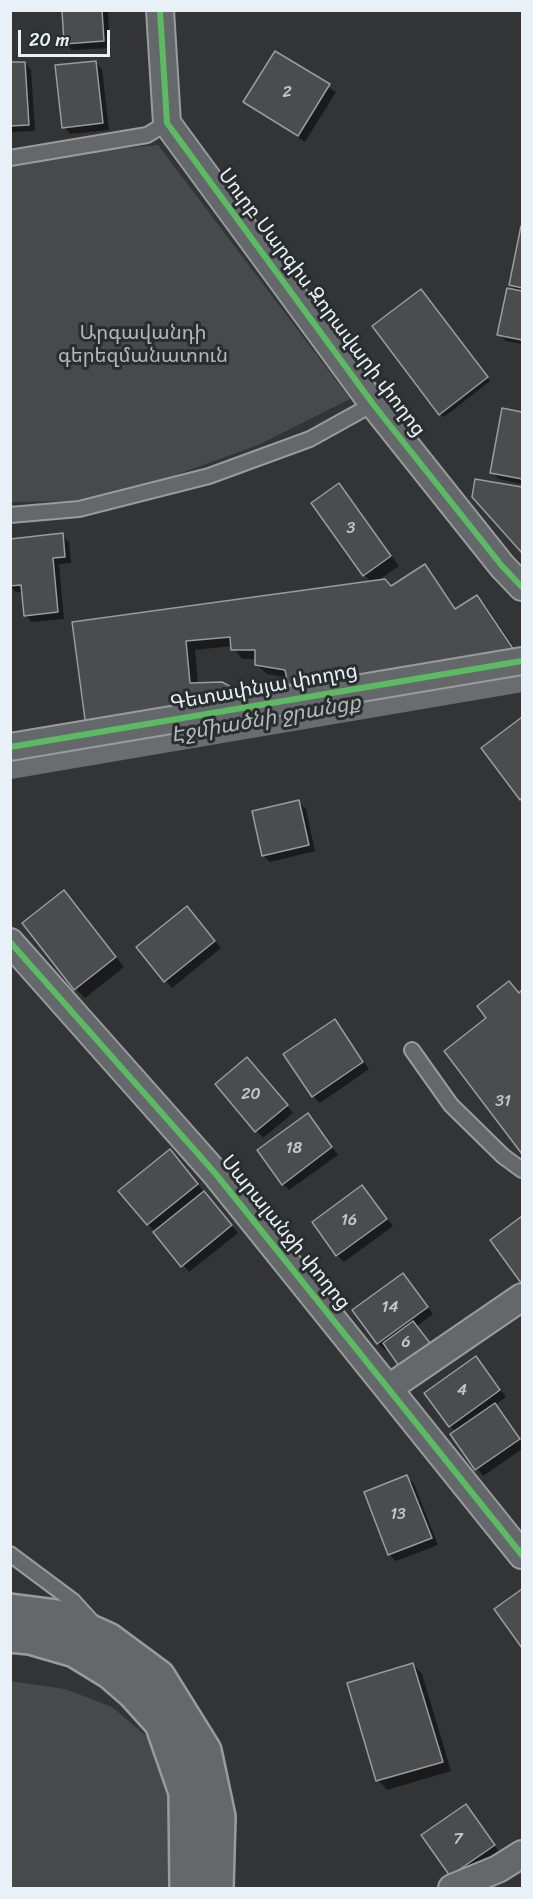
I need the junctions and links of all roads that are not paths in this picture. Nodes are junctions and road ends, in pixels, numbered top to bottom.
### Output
1 (160, 10) edge
2 (167, 123) junction
3 (10, 158) edge
4 (373, 404) junction
5 (10, 515) edge
6 (522, 587) edge
7 (522, 661) edge
8 (10, 747) edge
9 (10, 942) edge
10 (412, 1050) dead end
11 (522, 1170) edge
12 (522, 1297) edge
13 (389, 1388) junction
14 (10, 1554) edge
15 (522, 1555) edge
16 (10, 1611) edge
17 (10, 1635) edge
18 (108, 1640) junction
19 (522, 1854) edge
20 (187, 1888) edge
21 (216, 1888) edge
22 (452, 1888) edge

1 - 2 street
2 - 3 lane
2 - 4 street, Սուրբ Սարգիս Զորավարի փողոց
4 - 5 lane
4 - 6 street, Սուրբ Սարգիս Զորավարի փողոց
7 - 8 street, Գետափնյա փողոց
9 - 13 street, Սարալանջի փողոց
10 - 11 lane
12 - 13 street
13 - 15 street, Սարալանջի փողոց
14 - 18 lane
16 - 18 highway
17 - 20 highway
18 - 21 highway
19 - 22 street

